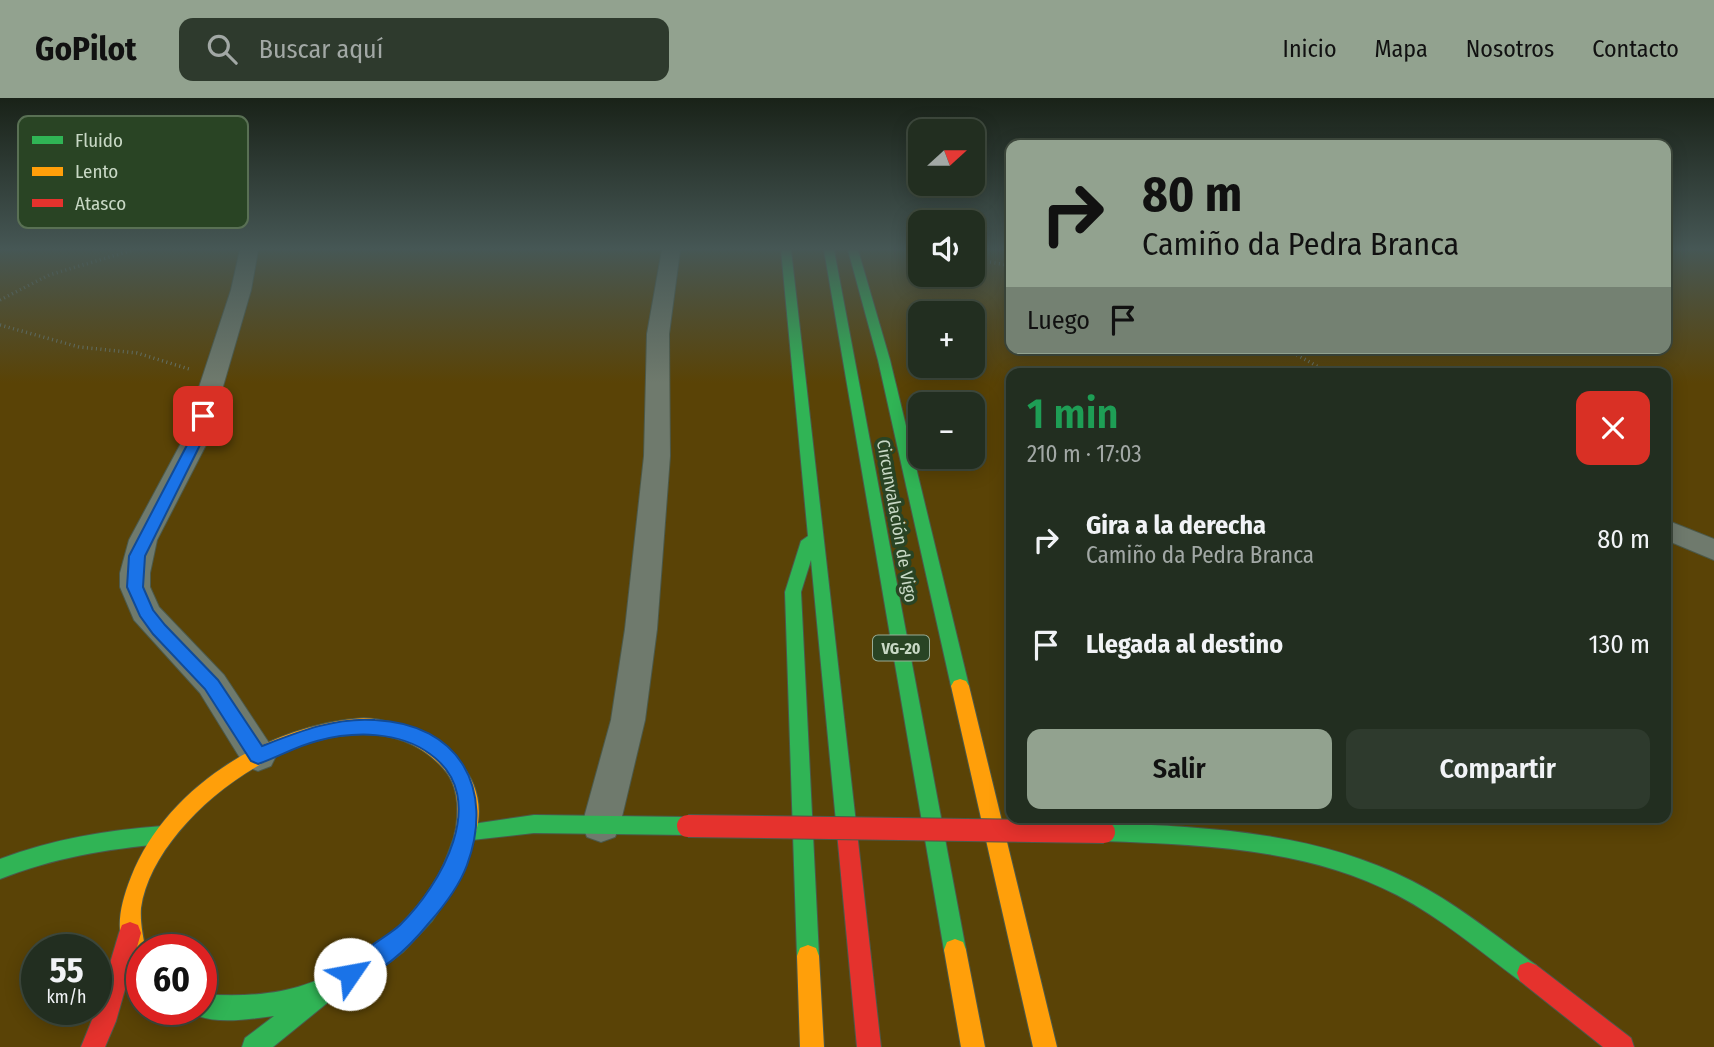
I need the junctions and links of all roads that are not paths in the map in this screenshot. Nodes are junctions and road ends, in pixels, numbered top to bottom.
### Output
1 (240, 294) edge
2 (664, 294) edge
3 (791, 294) edge
4 (837, 294) edge
5 (865, 294) edge
6 (814, 522) junction
7 (1671, 531) edge
8 (1714, 550) edge
9 (258, 756) junction
10 (601, 825) junction
11 (466, 832) junction
12 (163, 835) junction
13 (0, 869) edge
14 (130, 933) joint
15 (329, 986) junction
16 (217, 1007) edge
17 (93, 1047) edge
18 (254, 1047) edge
19 (811, 1047) edge
20 (869, 1047) edge
21 (973, 1047) edge
22 (1045, 1047) edge
23 (1622, 1047) edge

1 - 9 street
2 - 10 street
3 - 6 main road
4 - 21 main road, Circunvalación de Vigo / VG-20
5 - 22 main road
6 - 19 main road
6 - 20 main road
7 - 8 street
9 - 11 main road
9 - 12 main road
10 - 11 main road
10 - 23 main road, bridge
11 - 15 main road
12 - 13 main road
12 - 14 main road
14 - 17 main road
15 - 16 main road
15 - 18 main road

